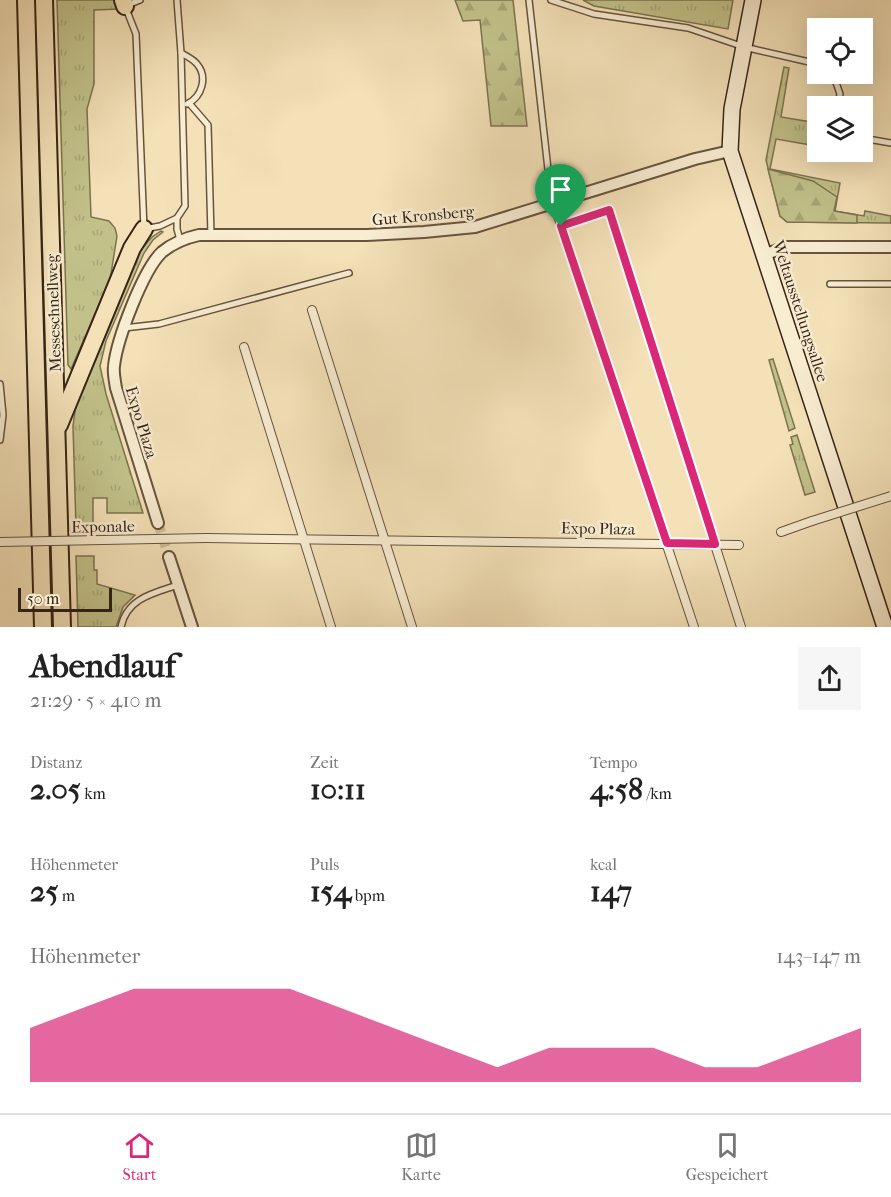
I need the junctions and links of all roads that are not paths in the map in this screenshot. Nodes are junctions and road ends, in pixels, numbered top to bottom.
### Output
1 (26, 0) edge
2 (45, 0) edge
3 (177, 0) edge
4 (529, 0) edge
5 (551, 0) edge
6 (753, 0) edge
7 (130, 2) edge
8 (744, 47) junction
9 (181, 53) junction
10 (807, 61) edge
11 (189, 103) junction
12 (183, 106) junction
13 (873, 140) edge
14 (891, 143) edge
15 (730, 151) junction
16 (554, 204) junction
17 (177, 218) junction
18 (561, 226) junction
19 (144, 229) junction
20 (211, 235) junction
21 (180, 240) junction
22 (891, 247) edge
23 (763, 255) junction
24 (349, 273) dead end
25 (830, 284) dead end
26 (891, 284) edge
27 (312, 310) dead end
28 (124, 328) junction
29 (244, 347) dead end
30 (0, 384) edge
31 (57, 431) junction
32 (0, 440) edge
33 (891, 496) edge
34 (158, 523) tunnel mouth
35 (781, 532) dead end
36 (206, 538) joint
37 (303, 539) junction
38 (384, 540) junction
39 (0, 542) edge
40 (667, 543) junction
41 (715, 544) junction
42 (739, 545) dead end
43 (169, 557) tunnel mouth
44 (178, 585) junction
45 (43, 627) edge
46 (62, 627) edge
47 (121, 627) edge
48 (192, 627) edge
49 (332, 627) edge
50 (412, 627) edge
51 (694, 627) edge
52 (741, 627) edge
53 (885, 627) edge

1 - 45 highway, Messeschnellweg
2 - 31 highway, Messeschnellweg
3 - 9 lane
4 - 16 lane
5 - 8 lane
6 - 8 main road, Weltausstellungsallee
7 - 19 lane
8 - 10 lane
8 - 15 main road, Weltausstellungsallee
9 - 11 lane
9 - 12 lane
11 - 12 lane
11 - 20 lane
12 - 17 lane
13 - 14 lane
15 - 16 street, Gut Kronsberg
15 - 23 main road, Weltausstellungsallee
16 - 18 street, Expo Plaza
16 - 20 street, Gut Kronsberg
17 - 19 lane
17 - 21 lane
18 - 40 street, Expo Plaza
18 - 41 street
19 - 31 highway
20 - 21 street, Gut Kronsberg
21 - 28 street, Expo Plaza
22 - 23 street
23 - 53 main road, Weltausstellungsallee
24 - 28 lane
25 - 26 lane
27 - 38 street
28 - 34 street, Expo Plaza
29 - 37 street
30 - 32 lane
31 - 46 highway, Messeschnellweg
33 - 35 street, bridge
36 - 37 street, Expo Plaza
36 - 39 street, Exponale, bridge
37 - 38 street, Expo Plaza
37 - 49 street
38 - 40 street, Expo Plaza
38 - 50 street
40 - 41 street, Expo Plaza
40 - 51 street, Expo Plaza
41 - 42 street, Expo Plaza
41 - 52 street
43 - 44 street
44 - 47 lane
44 - 48 street

